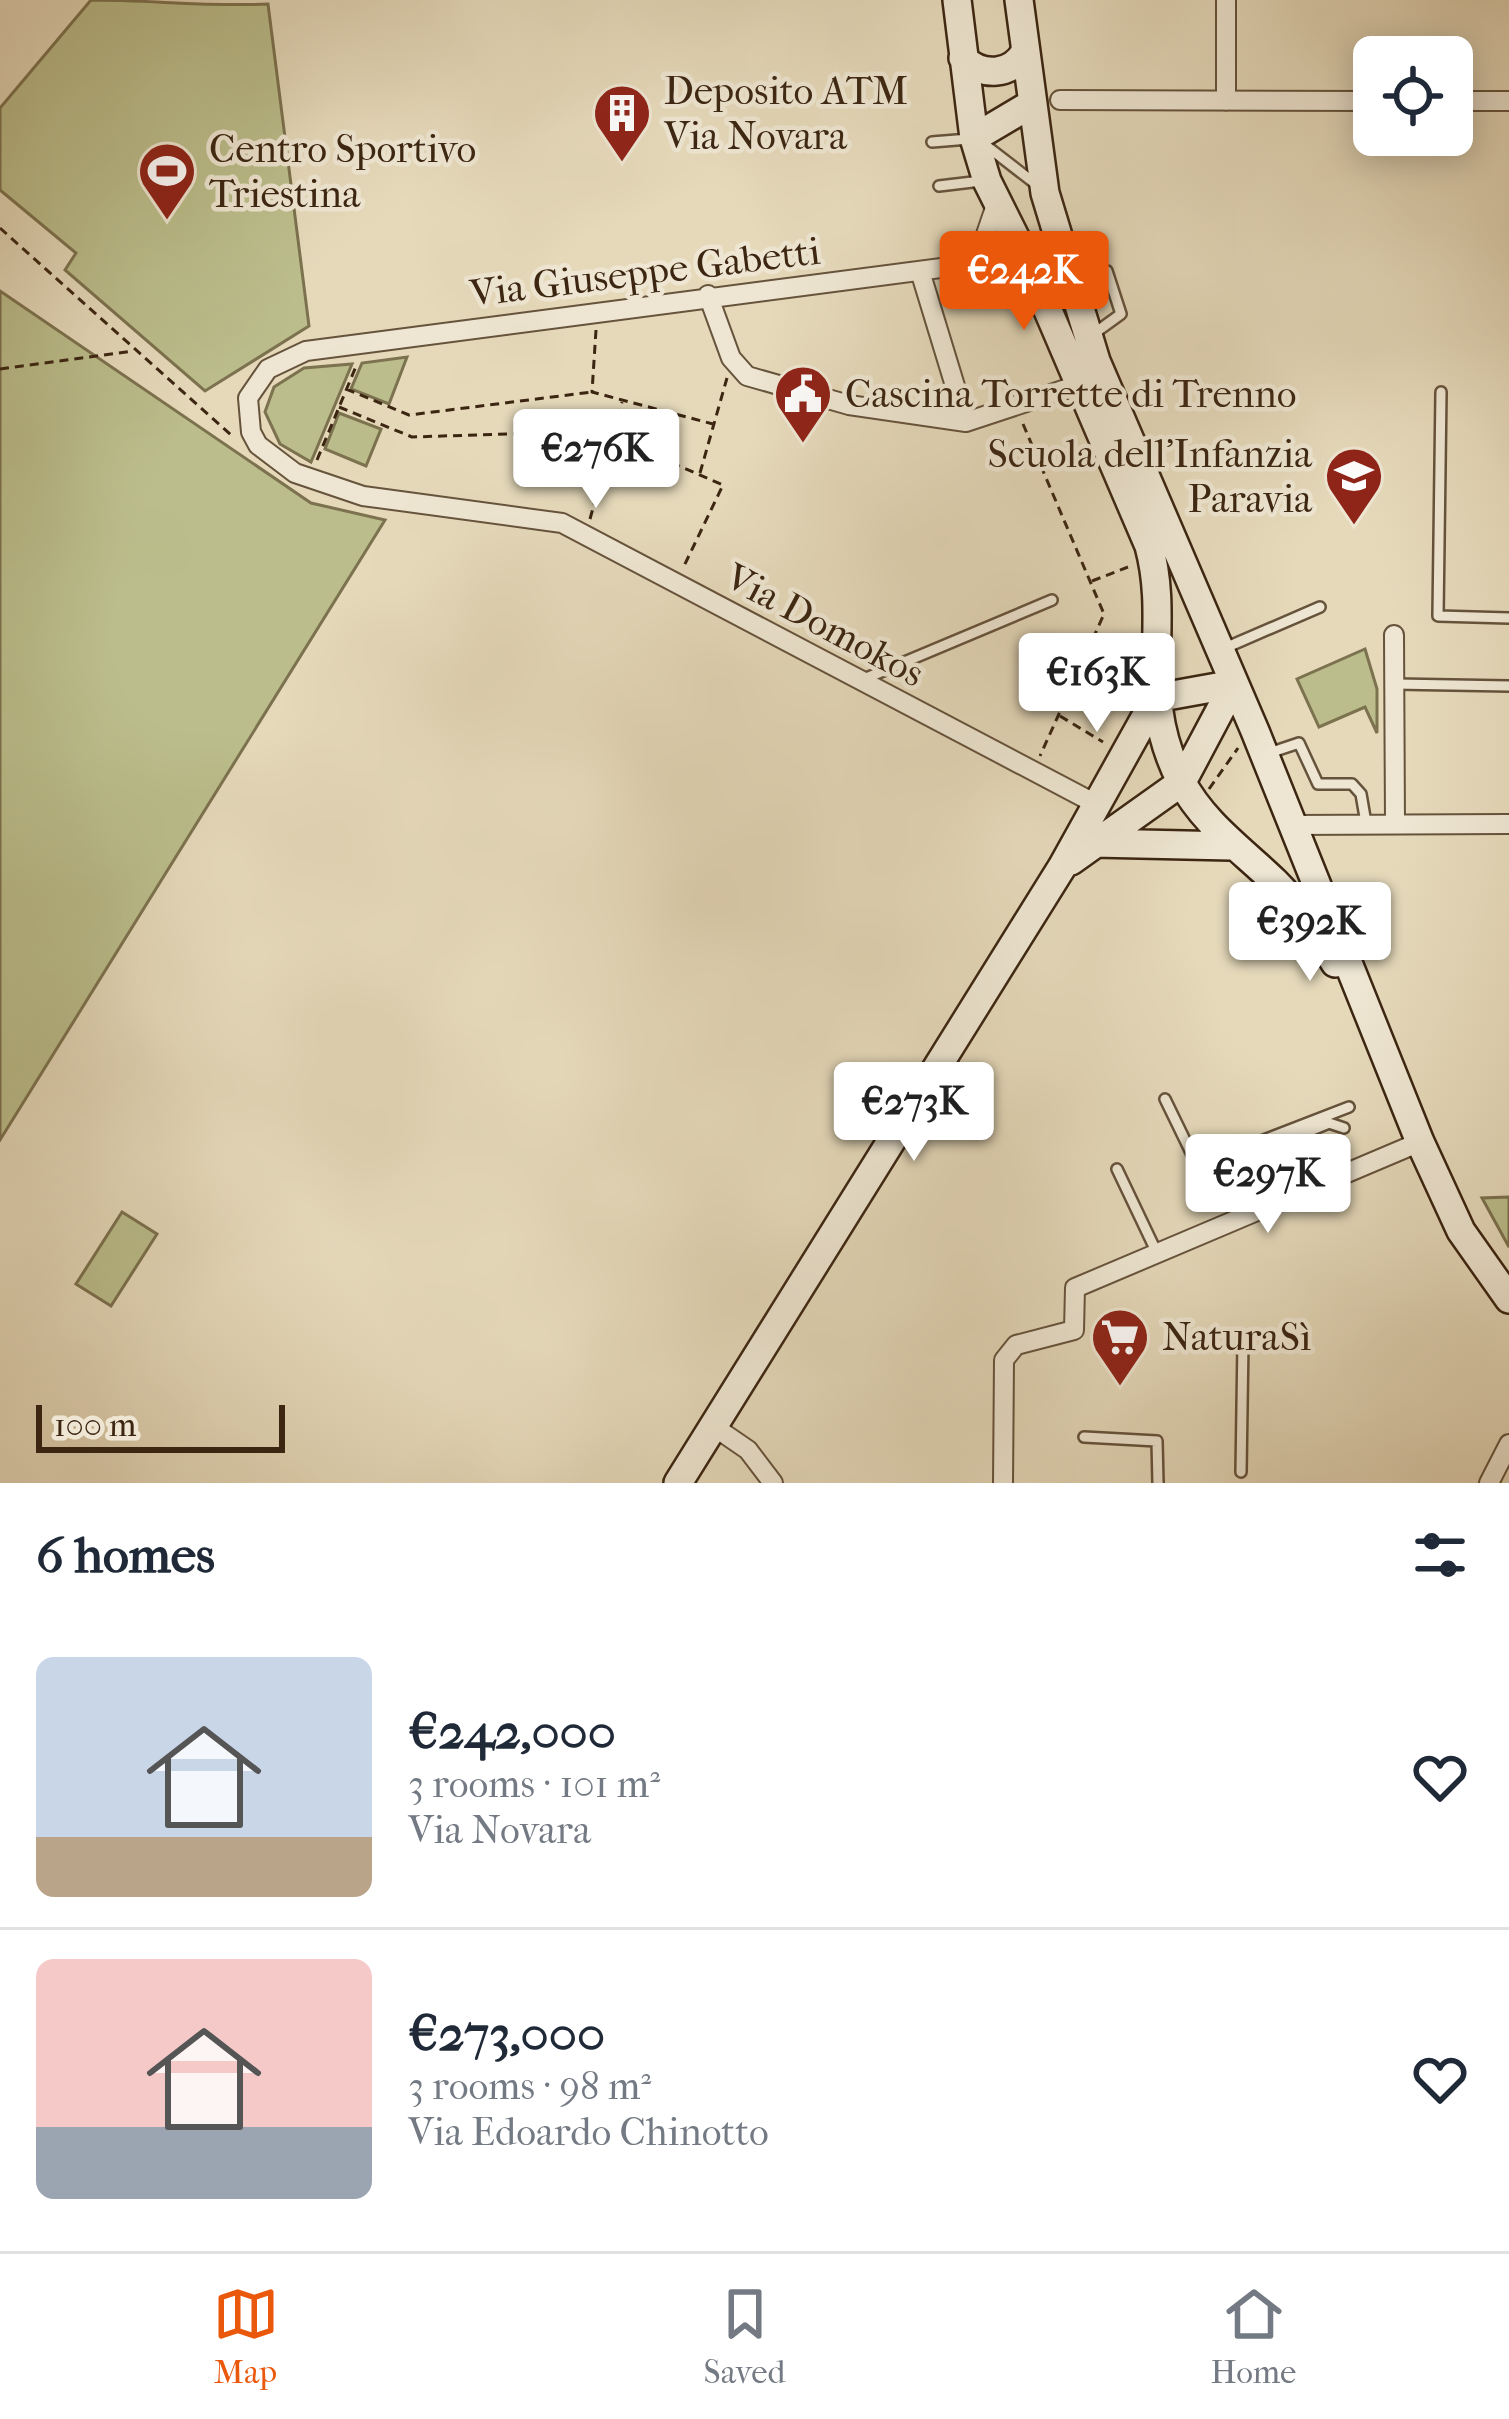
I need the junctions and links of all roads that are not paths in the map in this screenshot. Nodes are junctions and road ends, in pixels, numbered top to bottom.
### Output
1 (956, 0) edge
2 (1019, 0) edge
3 (1226, 0) edge
4 (1025, 52) junction
5 (963, 58) junction
6 (1226, 100) junction
7 (1353, 101) edge
8 (1473, 101) edge
9 (1509, 101) edge
10 (1047, 102) junction
11 (974, 138) junction
12 (932, 142) dead end
13 (939, 186) dead end
14 (992, 191) junction
15 (1045, 193) junction
16 (1025, 256) junction
17 (966, 265) junction
18 (920, 271) junction
19 (1067, 272) junction
20 (708, 295) junction
21 (1088, 338) junction
22 (332, 346) joint
23 (1081, 384) junction
24 (1441, 392) dead end
25 (966, 422) junction
26 (1052, 600) dead end
27 (1320, 607) dead end
28 (1509, 618) edge
29 (1394, 635) dead end
30 (1220, 650) junction
31 (860, 680) junction
32 (1234, 684) junction
33 (1395, 684) junction
34 (1509, 686) edge
35 (1156, 698) junction
36 (1255, 745) junction
37 (1194, 787) junction
38 (1096, 804) junction
39 (1395, 823) junction
40 (1366, 824) junction
41 (1509, 824) edge
42 (1292, 825) junction
43 (1094, 843) junction
44 (1231, 846) junction
45 (1062, 867) junction
46 (1376, 1037) junction
47 (1165, 1099) dead end
48 (1349, 1107) dead end
49 (1344, 1128) dead end
50 (1420, 1142) junction
51 (1213, 1149) dead end
52 (1117, 1169) dead end
53 (1156, 1253) junction
54 (1509, 1299) edge
55 (1243, 1342) dead end
56 (713, 1426) junction
57 (1084, 1437) dead end
58 (1509, 1444) edge
59 (1241, 1472) dead end
60 (678, 1483) edge
61 (773, 1483) edge
62 (1003, 1483) edge
63 (1158, 1483) edge
64 (1490, 1483) edge

1 - 5 street
2 - 4 street
3 - 6 street
4 - 5 street
4 - 10 street
5 - 11 street
6 - 7 street
6 - 10 street
8 - 9 street
10 - 11 street
10 - 15 street
11 - 12 lane
11 - 14 street
11 - 15 lane
13 - 14 lane
14 - 16 street
14 - 17 street
15 - 19 street
16 - 17 street, Via Giuseppe Gabetti
16 - 23 street
17 - 18 street, Via Giuseppe Gabetti
18 - 20 street, Via Giuseppe Gabetti
18 - 25 street
19 - 21 street
19 - 21 lane
20 - 22 street, Via Giuseppe Gabetti
20 - 25 street
21 - 30 street
22 - 31 street, Via Domokos
23 - 25 street
23 - 35 street
24 - 28 lane
26 - 31 lane
27 - 30 lane
29 - 33 street
30 - 32 street
31 - 38 street, Via Domokos
32 - 35 street
32 - 36 street
32 - 37 street
33 - 34 lane
33 - 39 street
35 - 37 street
35 - 38 street
36 - 40 lane
36 - 42 street
37 - 43 street
37 - 44 street
38 - 45 street
39 - 40 street
39 - 41 street
40 - 42 street
42 - 46 street
43 - 44 street
43 - 45 street
44 - 46 street
45 - 56 street
46 - 50 street
47 - 49 lane
48 - 51 lane
50 - 53 street
50 - 54 street
52 - 53 lane
53 - 62 street
55 - 59 lane
56 - 60 street
56 - 61 street
57 - 63 lane
58 - 64 street

